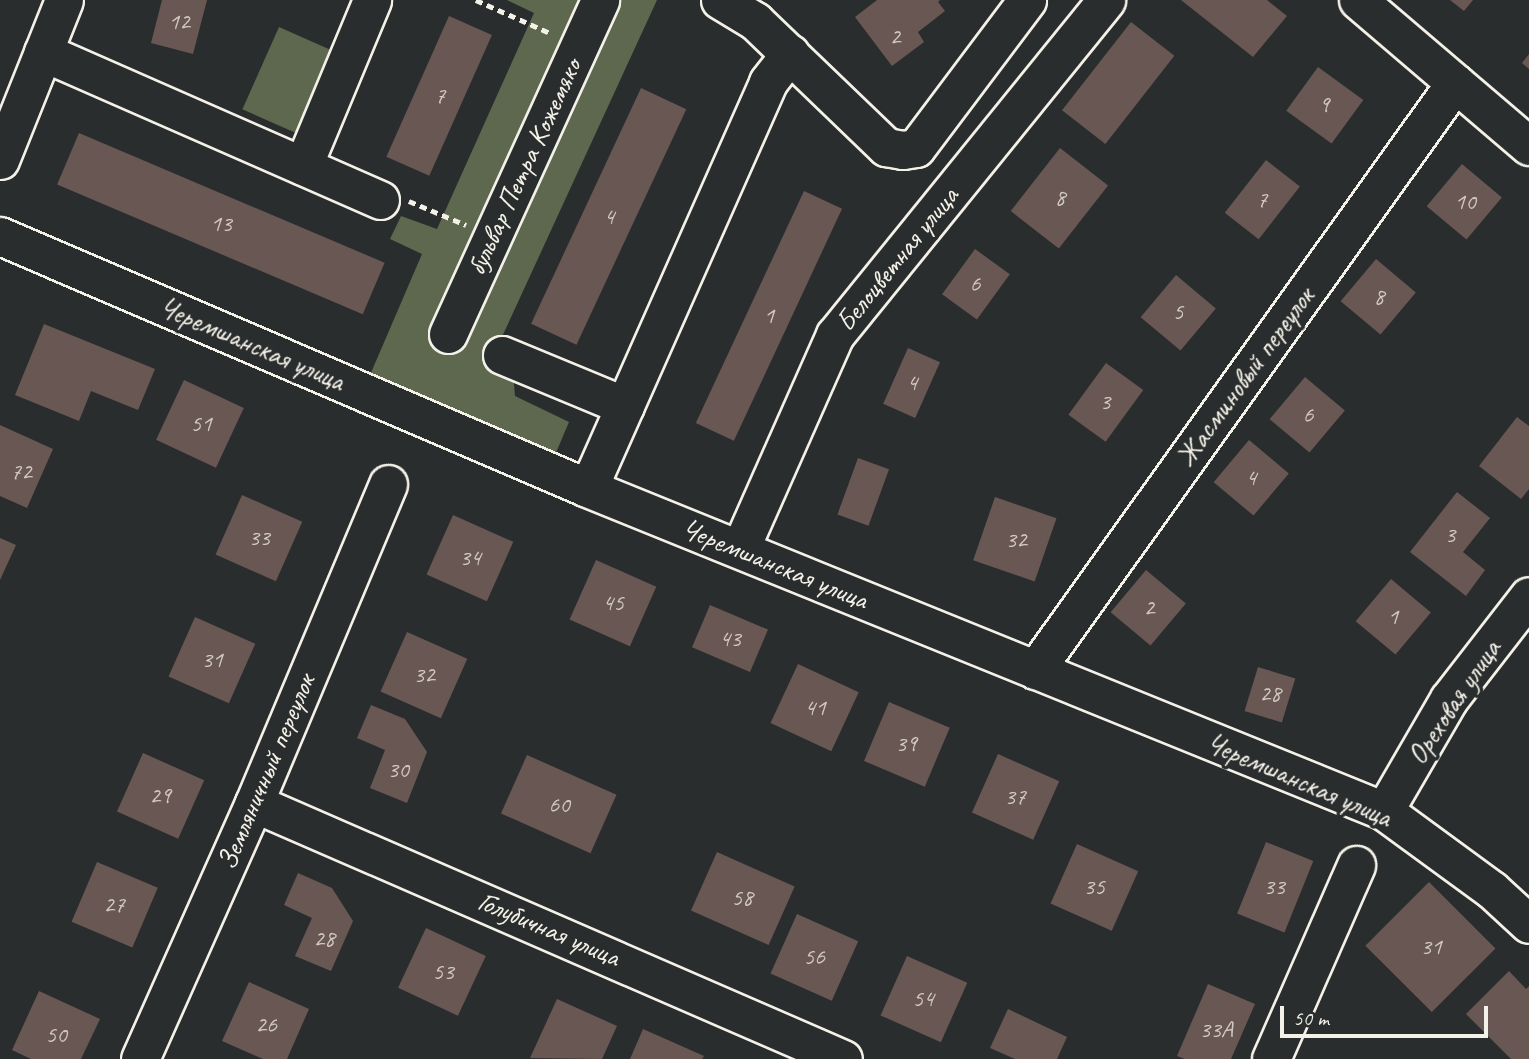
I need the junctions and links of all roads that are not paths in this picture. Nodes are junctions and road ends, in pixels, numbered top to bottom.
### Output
1 (64, 0) edge
2 (372, 0) edge
3 (600, 0) edge
4 (720, 0) edge
5 (1027, 0) edge
6 (1105, 0) edge
7 (1357, 0) edge
8 (767, 10) edge
9 (43, 52) junction
10 (790, 54) junction
11 (1455, 83) junction
12 (1529, 146) edge
13 (0, 160) edge
14 (303, 166) junction
15 (380, 200) road end
16 (0, 236) edge
17 (448, 334) dead end
18 (502, 355) dead end
19 (625, 406) junction
20 (590, 480) junction
21 (388, 484) dead end
22 (740, 549) junction
23 (1529, 596) edge
24 (1035, 670) junction
25 (254, 803) junction
26 (1384, 811) junction
27 (1356, 865) dead end
28 (1529, 924) edge
29 (140, 1059) edge
30 (843, 1059) edge
31 (1271, 1059) edge

1 - 9 street
2 - 14 street
3 - 17 street, бульвар Петра Кожемяко
4 - 8 street
5 - 10 street
6 - 22 street, Белоцветная улица
7 - 11 street
8 - 10 street
9 - 13 street
9 - 14 street
10 - 19 street
11 - 12 street
11 - 24 street, Жасминовый переулок
14 - 15 street
16 - 20 street, Черемшанская улица
18 - 19 street
19 - 20 street
20 - 22 street, Черемшанская улица
21 - 25 street, Земляничный переулок
22 - 24 street, Черемшанская улица
23 - 26 street, Ореховая улица
24 - 26 street, Черемшанская улица
25 - 29 street, Земляничный переулок
25 - 30 street, Голубичная улица
26 - 28 street, Черемшанская улица
27 - 31 street

